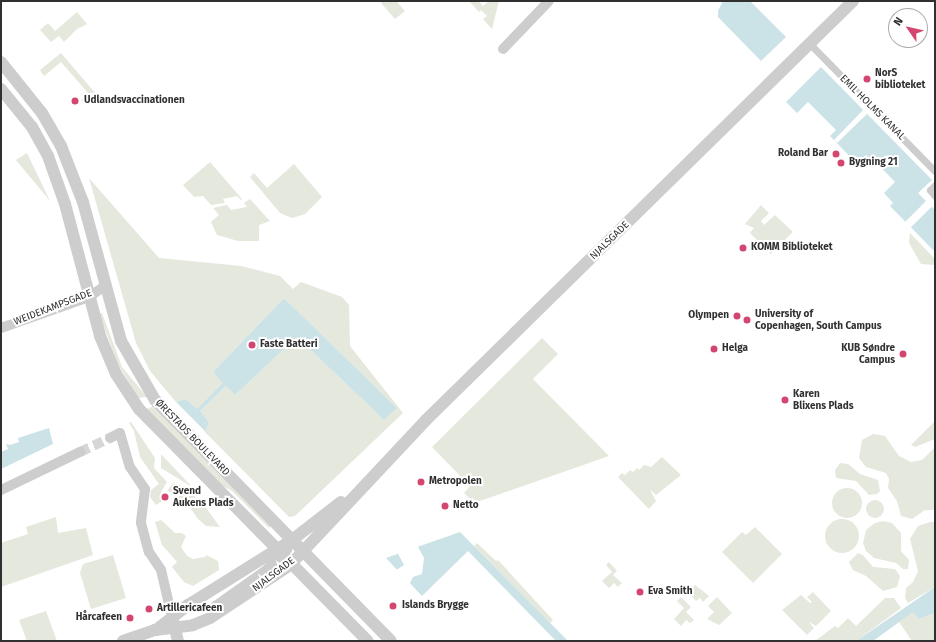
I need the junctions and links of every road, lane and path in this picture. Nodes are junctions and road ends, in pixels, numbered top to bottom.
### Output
1 (549, 1) edge
2 (853, 1) edge
3 (810, 44) junction
4 (503, 50) dead end
5 (1, 62) edge
6 (1, 89) edge
7 (935, 171) edge
8 (935, 185) edge
9 (935, 196) edge
10 (105, 286) junction
11 (89, 297) junction
12 (1, 328) edge
13 (110, 438) tunnel mouth
14 (80, 452) tunnel mouth
15 (367, 481) junction
16 (1, 490) edge
17 (288, 539) junction
18 (303, 551) junction
19 (279, 553) junction
20 (290, 565) junction
21 (174, 622) junction
22 (193, 625) junction
23 (123, 641) edge
24 (178, 641) edge
25 (368, 641) edge
26 (391, 641) edge

1 - 4 street
2 - 3 street, NJALSGADE
3 - 7 street, EMIL HOLMS KANAL
3 - 15 street, NJALSGADE
5 - 10 street, ØRESTADS BOULEVARD
6 - 11 street, ØRESTADS BOULEVARD
8 - 9 street
10 - 11 street, WEIDEKAMPSGADE
10 - 17 street, ØRESTADS BOULEVARD
11 - 12 street, WEIDEKAMPSGADE
11 - 19 street, ØRESTADS BOULEVARD
13 - 21 street
14 - 16 street
15 - 17 street, NJALSGADE
15 - 18 street, NJALSGADE
17 - 18 street, ØRESTADS BOULEVARD
17 - 19 street, NJALSGADE
18 - 20 street, NJALSGADE
18 - 26 street, ØRESTADS BOULEVARD
19 - 20 street, ØRESTADS BOULEVARD
19 - 21 street, NJALSGADE
19 - 22 street
20 - 22 street, NJALSGADE
20 - 25 street, ØRESTADS BOULEVARD
21 - 22 street, NJALSGADE
21 - 23 street, NJALSGADE
21 - 24 street

